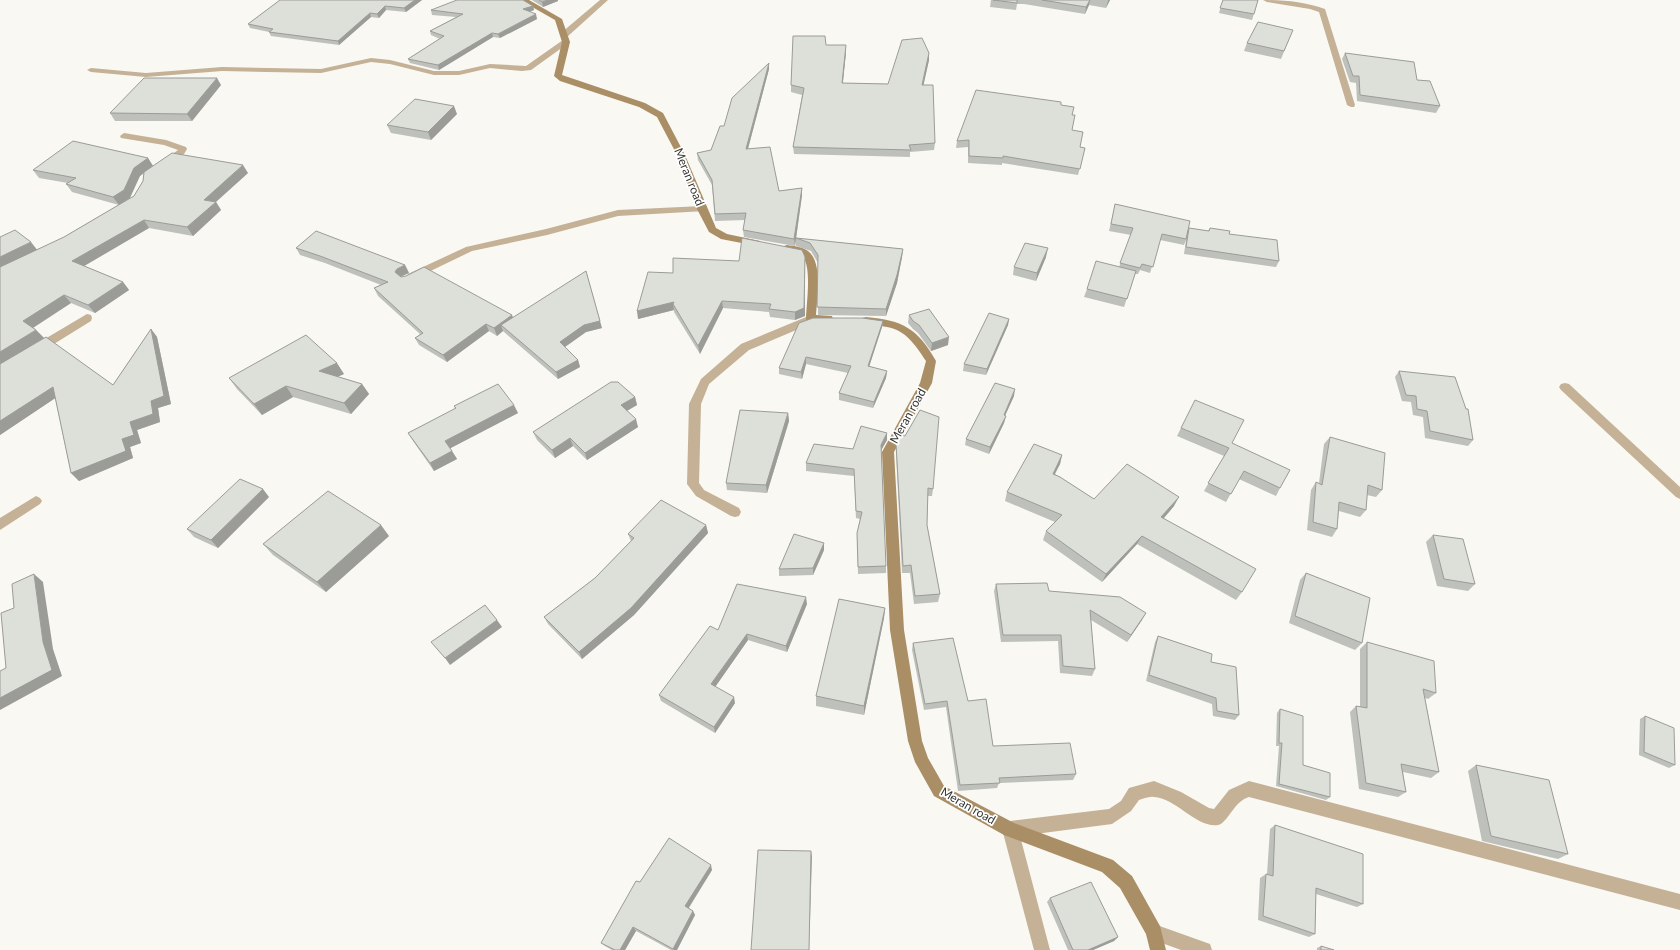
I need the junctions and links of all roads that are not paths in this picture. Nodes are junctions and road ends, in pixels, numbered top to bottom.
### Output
1 (524, 0) edge
2 (604, 0) edge
3 (1267, 0) edge
4 (565, 38) junction
5 (92, 70) dead end
6 (1351, 105) dead end
7 (124, 136) dead end
8 (156, 169) edge
9 (702, 210) junction
10 (405, 280) edge
11 (87, 318) edge
12 (811, 319) junction
13 (841, 320) edge
14 (856, 320) edge
15 (27, 355) edge
16 (1565, 387) dead end
17 (1680, 494) edge
18 (36, 501) dead end
19 (735, 512) dead end
20 (0, 525) edge
21 (1010, 829) junction
22 (1680, 902) edge
23 (1154, 932) junction
24 (1042, 950) edge
25 (1158, 950) edge
26 (1204, 950) edge

1 - 4 street
2 - 4 street
3 - 6 street
4 - 5 street
4 - 9 street, Meran road
7 - 8 street
9 - 10 street
9 - 12 street, Meran road
11 - 15 street
12 - 13 street
12 - 19 street
14 - 21 street, Meran road
16 - 17 street
18 - 20 street
21 - 22 street
21 - 23 street, Meran road
21 - 24 street
23 - 25 street, Meran road
23 - 26 street

